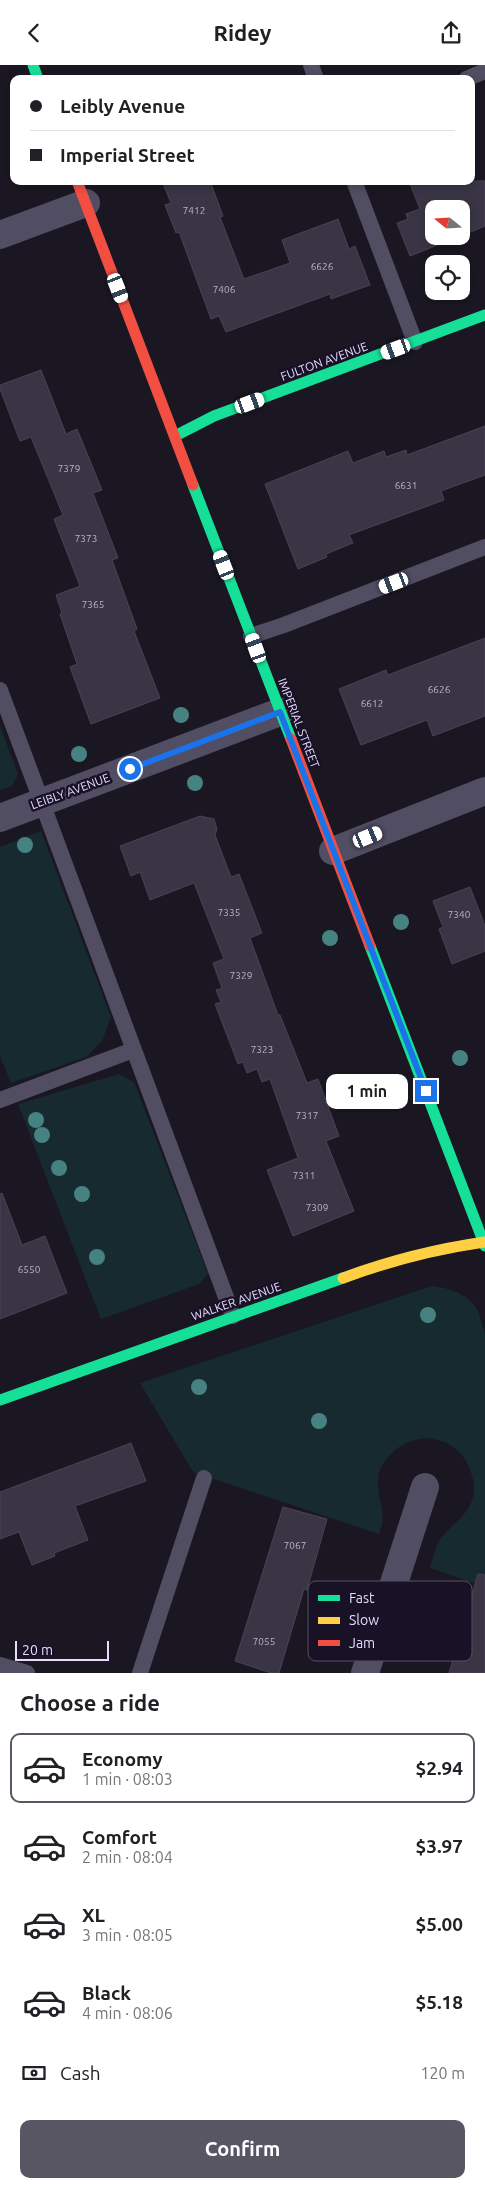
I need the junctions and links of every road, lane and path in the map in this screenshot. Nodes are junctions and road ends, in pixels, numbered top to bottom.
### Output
1 (356, 185) edge
2 (81, 192) edge
3 (0, 235) edge
4 (485, 315) edge
5 (415, 342) junction
6 (175, 436) junction
7 (485, 547) edge
8 (251, 636) junction
9 (0, 690) edge
10 (280, 712) junction
11 (485, 791) edge
12 (41, 802) junction
13 (0, 818) edge
14 (333, 851) junction
15 (133, 1050) junction
16 (0, 1100) edge
17 (484, 1243) edge
18 (233, 1316) junction
19 (0, 1400) edge
20 (204, 1478) dead end
21 (425, 1487) dead end
22 (395, 1581) edge
23 (369, 1661) edge
24 (0, 1665) edge
25 (27, 1673) edge
26 (140, 1673) edge
27 (365, 1673) edge

1 - 5 lane
2 - 3 street
2 - 6 street, IMPERIAL STREET
4 - 5 street, FULTON AVENUE
5 - 6 street, FULTON AVENUE
6 - 8 street, IMPERIAL STREET
7 - 8 lane
8 - 10 street, IMPERIAL STREET
9 - 12 lane
10 - 12 street, LEIBLY AVENUE
10 - 14 street, IMPERIAL STREET
11 - 14 street
12 - 13 street, LEIBLY AVENUE
12 - 15 lane
14 - 17 street, IMPERIAL STREET
15 - 16 lane
15 - 18 lane
17 - 18 street, WALKER AVENUE
18 - 19 street, WALKER AVENUE
20 - 26 lane
21 - 22 street
23 - 27 street
24 - 25 lane

